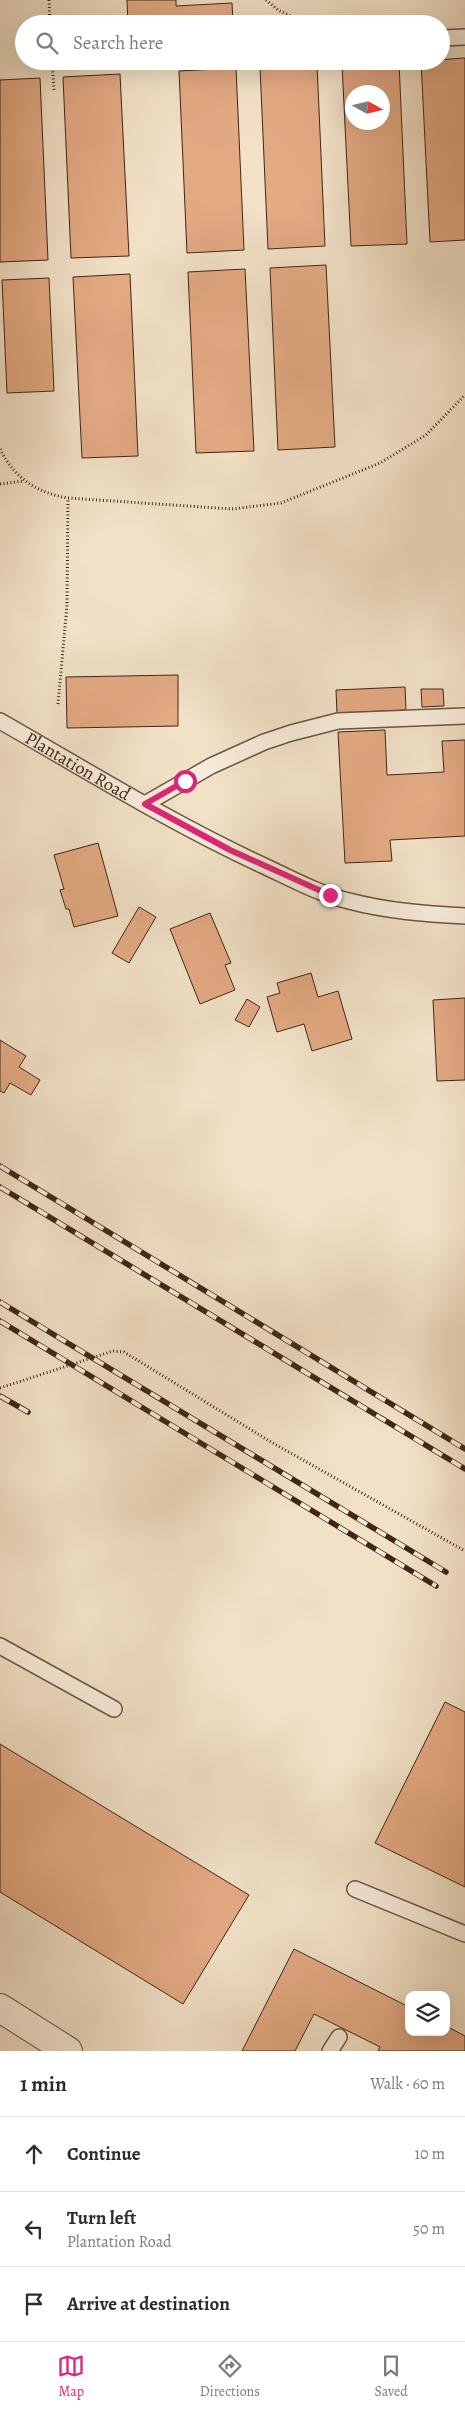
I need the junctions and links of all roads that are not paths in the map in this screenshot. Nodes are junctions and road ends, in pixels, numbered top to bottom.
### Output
1 (465, 37) edge
2 (450, 38) edge
3 (465, 716) edge
4 (0, 721) edge
5 (145, 804) junction
6 (465, 916) edge
7 (0, 1646) edge
8 (114, 1709) dead end
9 (355, 1889) dead end
10 (465, 1934) edge
11 (0, 2008) edge
12 (339, 2037) dead end
13 (68, 2051) edge
14 (330, 2051) edge

1 - 2 lane
3 - 5 lane
4 - 5 lane, Plantation Road
5 - 6 lane, Plantation Road
7 - 8 lane
9 - 10 lane
11 - 13 street
12 - 14 lane

